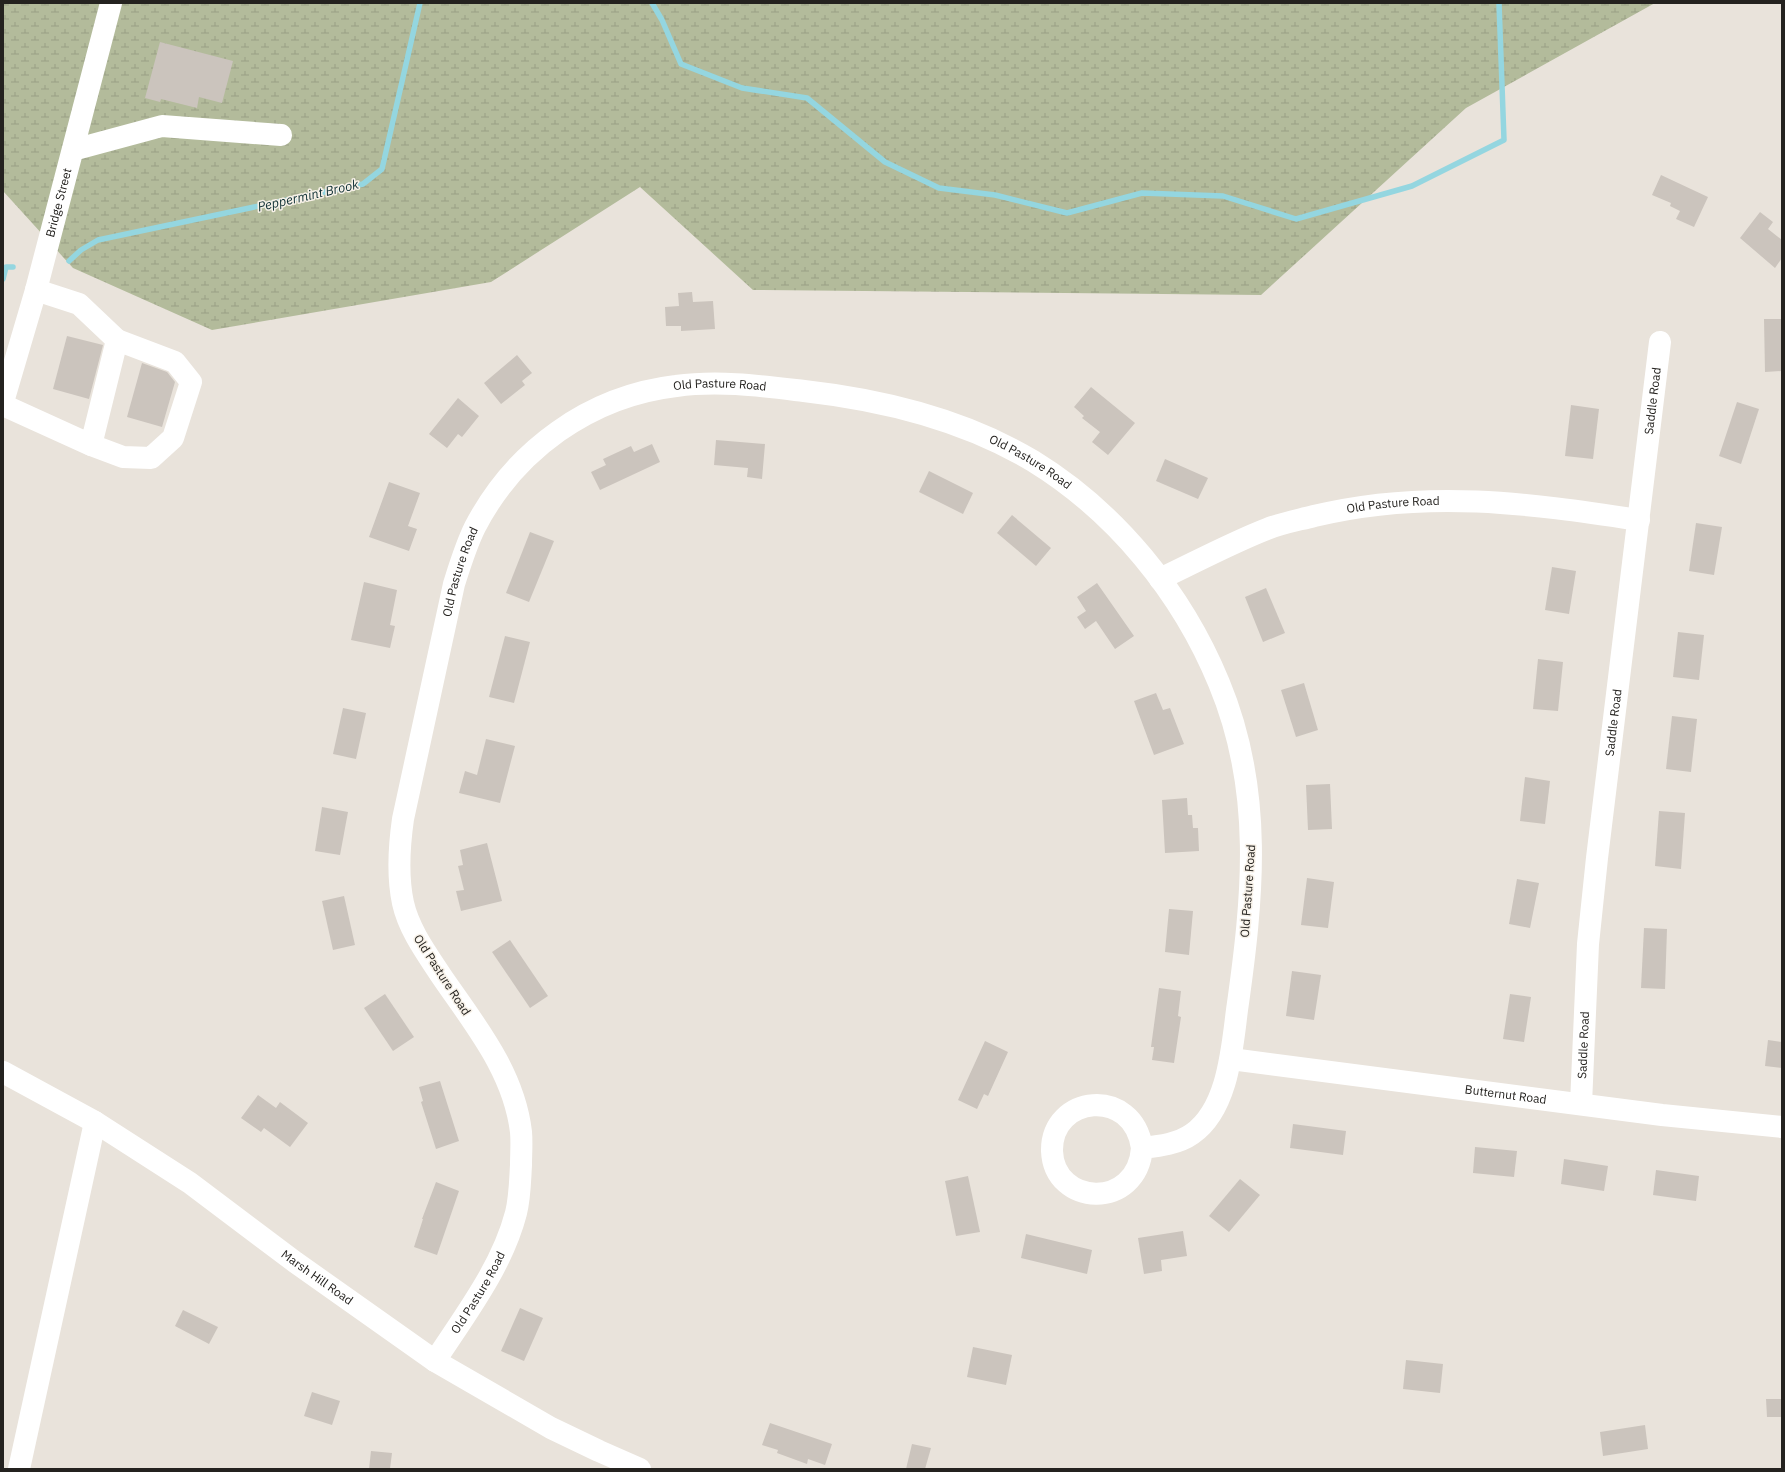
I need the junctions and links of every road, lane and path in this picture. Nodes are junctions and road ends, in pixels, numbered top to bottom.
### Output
1 (110, 3) edge
2 (281, 135) dead end
3 (73, 150) junction
4 (36, 290) junction
5 (117, 340) junction
6 (1660, 342) dead end
7 (3, 402) edge
8 (3, 405) edge
9 (91, 445) junction
10 (1639, 520) junction
11 (1160, 579) junction
12 (1231, 1059) junction
13 (3, 1072) edge
14 (1581, 1104) junction
15 (95, 1122) junction
16 (1782, 1127) edge
17 (1142, 1148) junction
18 (435, 1361) junction
19 (19, 1469) edge
20 (640, 1469) edge

1 - 3 street, Bridge Street
2 - 3 street
3 - 4 street, Bridge Street
4 - 5 street
4 - 7 street, Bridge Street
5 - 9 street
5 - 9 street
6 - 10 street, Saddle Road
8 - 9 street
10 - 11 street, Old Pasture Road
10 - 14 street, Saddle Road
11 - 12 street, Old Pasture Road
11 - 18 street, Old Pasture Road
12 - 14 street, Butternut Road
12 - 17 street, Old Pasture Road
13 - 15 street, Marsh Hill Road
14 - 16 street, Butternut Road
15 - 18 street, Marsh Hill Road
15 - 19 street
17 - 17 street
18 - 20 street, Marsh Hill Road

